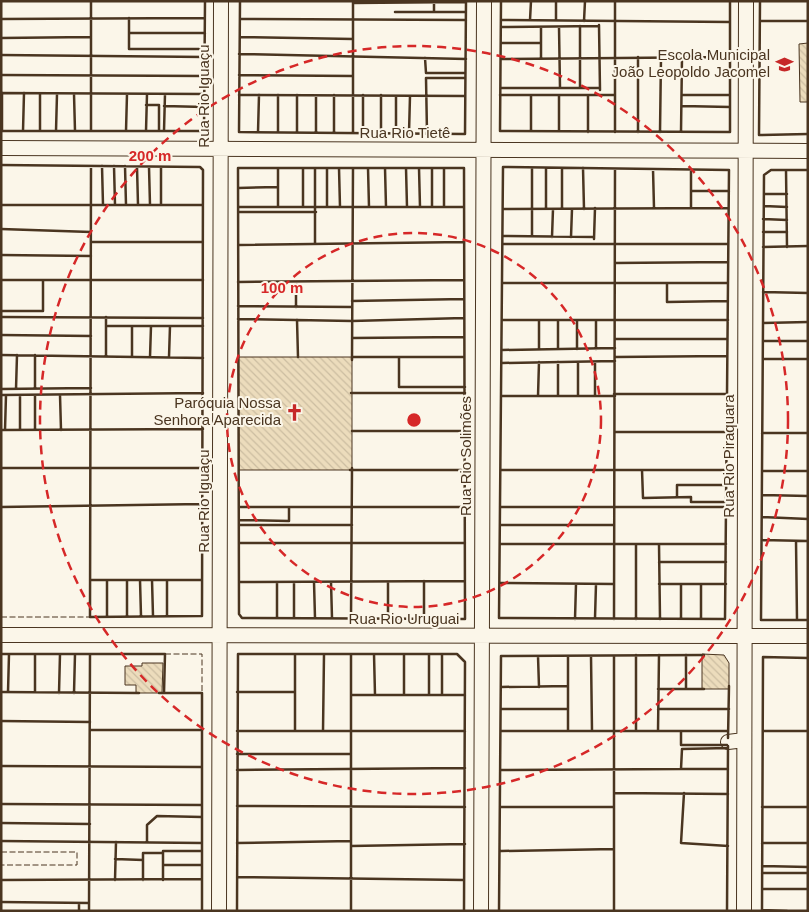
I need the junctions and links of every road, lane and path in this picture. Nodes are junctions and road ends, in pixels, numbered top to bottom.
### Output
1 (221, 1) edge
2 (484, 1) edge
3 (746, 1) edge
4 (1, 148) edge
5 (220, 148) junction
6 (483, 149) junction
7 (747, 151) junction
8 (808, 151) edge
9 (1, 634) edge
10 (744, 635) junction
11 (220, 636) junction
12 (482, 636) junction
13 (808, 636) edge
14 (744, 740) junction
15 (728, 742) dead end
16 (219, 911) edge
17 (481, 911) edge
18 (744, 911) edge

1 - 5 street, Rua Rio Iguaçu
2 - 6 street, Rua Rio Solimões
3 - 7 street, Rua Rio Piraquara
4 - 5 street, Rua Rio Tietê
5 - 6 street, Rua Rio Tietê
5 - 11 street, Rua Rio Iguaçu
6 - 7 street, Rua Rio Tietê
6 - 12 street, Rua Rio Solimões
7 - 8 street, Rua Rio Tietê
7 - 10 street, Rua Rio Piraquara
9 - 11 street, Rua Rio Uruguai
10 - 12 street, Rua Rio Uruguai
10 - 13 street, Rua Rio Uruguai
10 - 14 street, Rua Rio Piraquara
11 - 12 street, Rua Rio Uruguai
11 - 16 street, Rua Rio Iguaçu
12 - 17 street, Rua Rio Solimões
14 - 15 street
14 - 18 street, Rua Rio Piraquara

